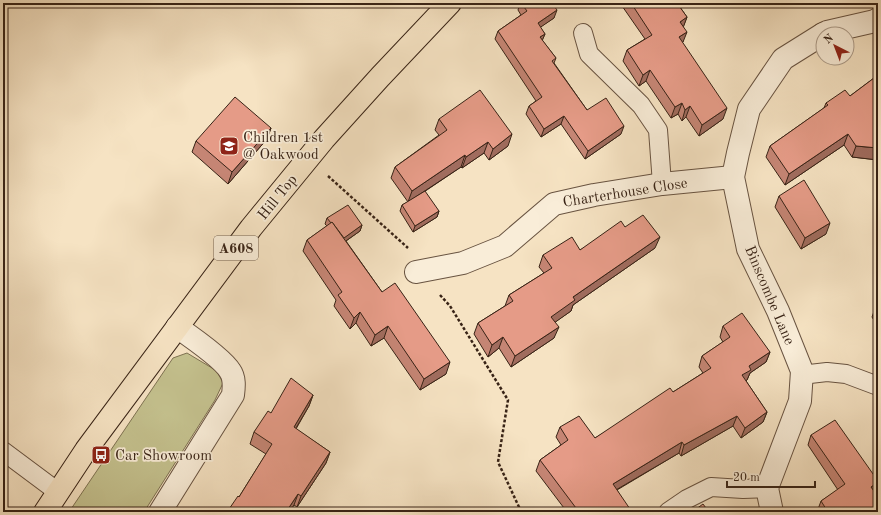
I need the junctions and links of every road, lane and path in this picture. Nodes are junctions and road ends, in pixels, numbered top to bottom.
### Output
1 (450, 3) edge
2 (878, 19) edge
3 (853, 26) edge
4 (583, 33) dead end
5 (815, 39) edge
6 (308, 159) junction
7 (733, 177) junction
8 (662, 184) junction
9 (418, 272) junction
10 (177, 327) junction
11 (801, 375) junction
12 (878, 386) edge
13 (3, 451) edge
14 (767, 488) junction
15 (58, 492) junction
16 (45, 512) edge
17 (160, 512) edge
18 (519, 512) edge
19 (668, 512) edge
20 (772, 512) edge

1 - 6 main road, Hill Top / A608
2 - 3 street, Binscombe Lane
4 - 8 lane
5 - 7 street, Binscombe Lane
6 - 9 path
6 - 10 main road, Hill Top / A608
7 - 8 street, Charterhouse Close
7 - 11 street, Binscombe Lane
8 - 9 street, Charterhouse Close
9 - 18 path
10 - 15 main road, Hill Top / A608
10 - 17 street
11 - 12 lane
11 - 14 street, Binscombe Lane
13 - 15 lane
14 - 19 lane
14 - 20 street
15 - 16 main road, Hill Top / A608

